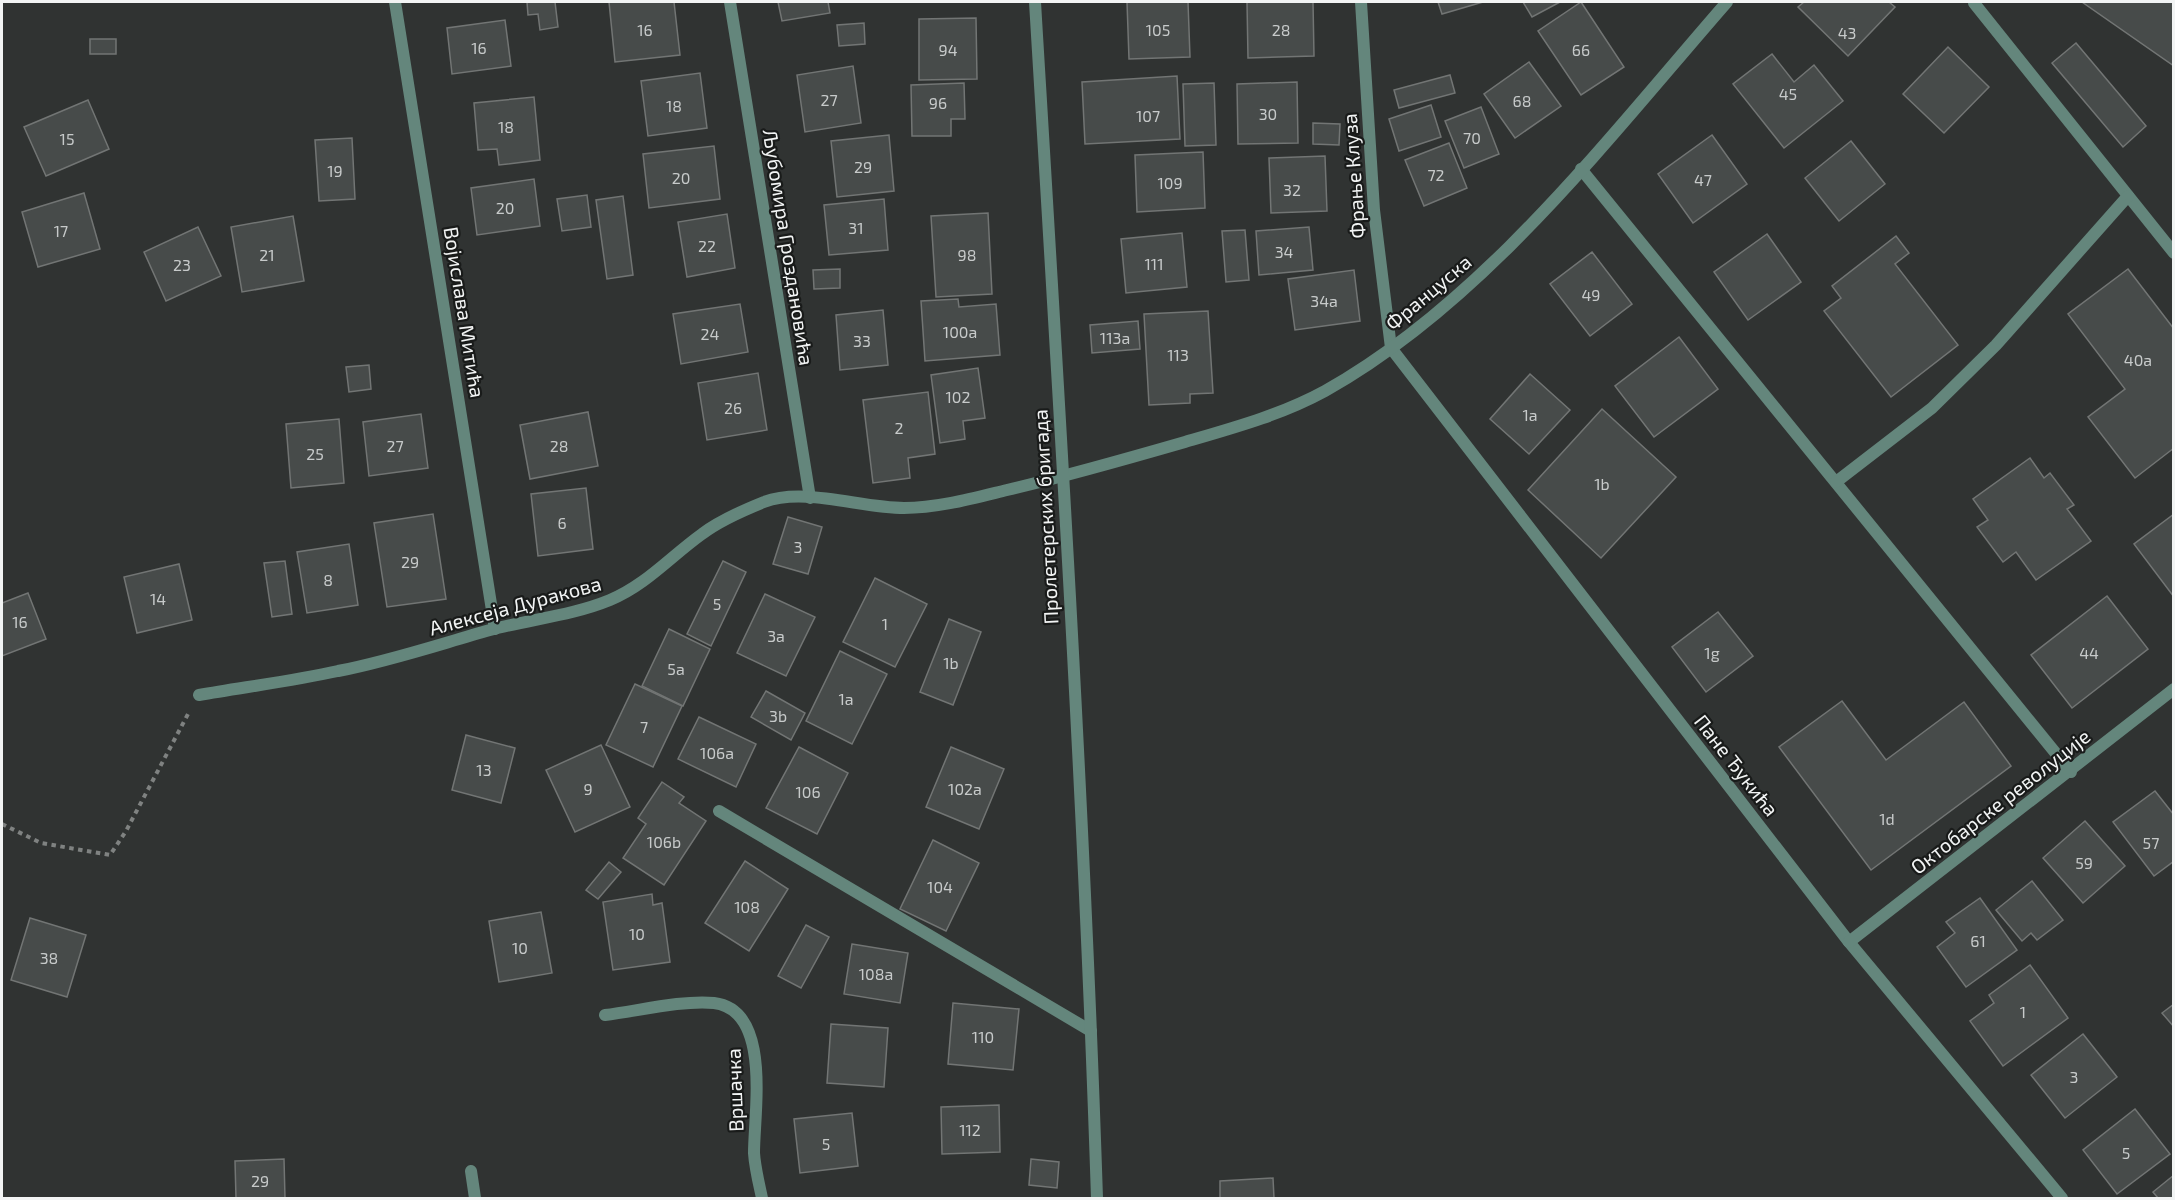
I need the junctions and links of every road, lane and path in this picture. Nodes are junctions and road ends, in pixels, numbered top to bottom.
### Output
1 (395, 2) edge
2 (730, 2) edge
3 (1035, 2) edge
4 (1361, 2) edge
5 (1727, 2) edge
6 (1974, 3) dead end
7 (1581, 169) junction
8 (2128, 196) junction
9 (2174, 253) edge
10 (1391, 348) junction
11 (1063, 477) junction
12 (1836, 482) junction
13 (810, 498) junction
14 (495, 629) junction
15 (2174, 689) edge
16 (199, 695) joint
17 (2071, 772) junction
18 (719, 811) dead end
19 (2, 824) edge
20 (1849, 942) junction
21 (604, 1015) dead end
22 (1091, 1031) junction
23 (471, 1171) dead end
24 (475, 1198) edge
25 (762, 1198) edge
26 (1097, 1198) edge
27 (2062, 1198) edge

1 - 14 street, Војислава Митића
2 - 13 street, Љубомира Гроздановића
3 - 11 street, Пролетерских бригада
4 - 10 street, Фрање Клуза
5 - 7 street, Француска
6 - 8 street
7 - 10 street, Француска
7 - 12 street
8 - 9 street
8 - 12 street
10 - 11 street, Француска
10 - 20 street, Пане Ђукића
11 - 13 street, Алексеја Дуракова
11 - 22 street, Пролетерских бригада
12 - 17 street
13 - 14 street, Алексеја Дуракова
14 - 16 street, Алексеја Дуракова
15 - 17 street, Октобарске револуције
16 - 19 path
17 - 20 street, Октобарске револуције
18 - 22 street
20 - 27 street, Пане Ђукића
21 - 25 street, Вршачка
22 - 26 street, Пролетерских бригада
23 - 24 street

